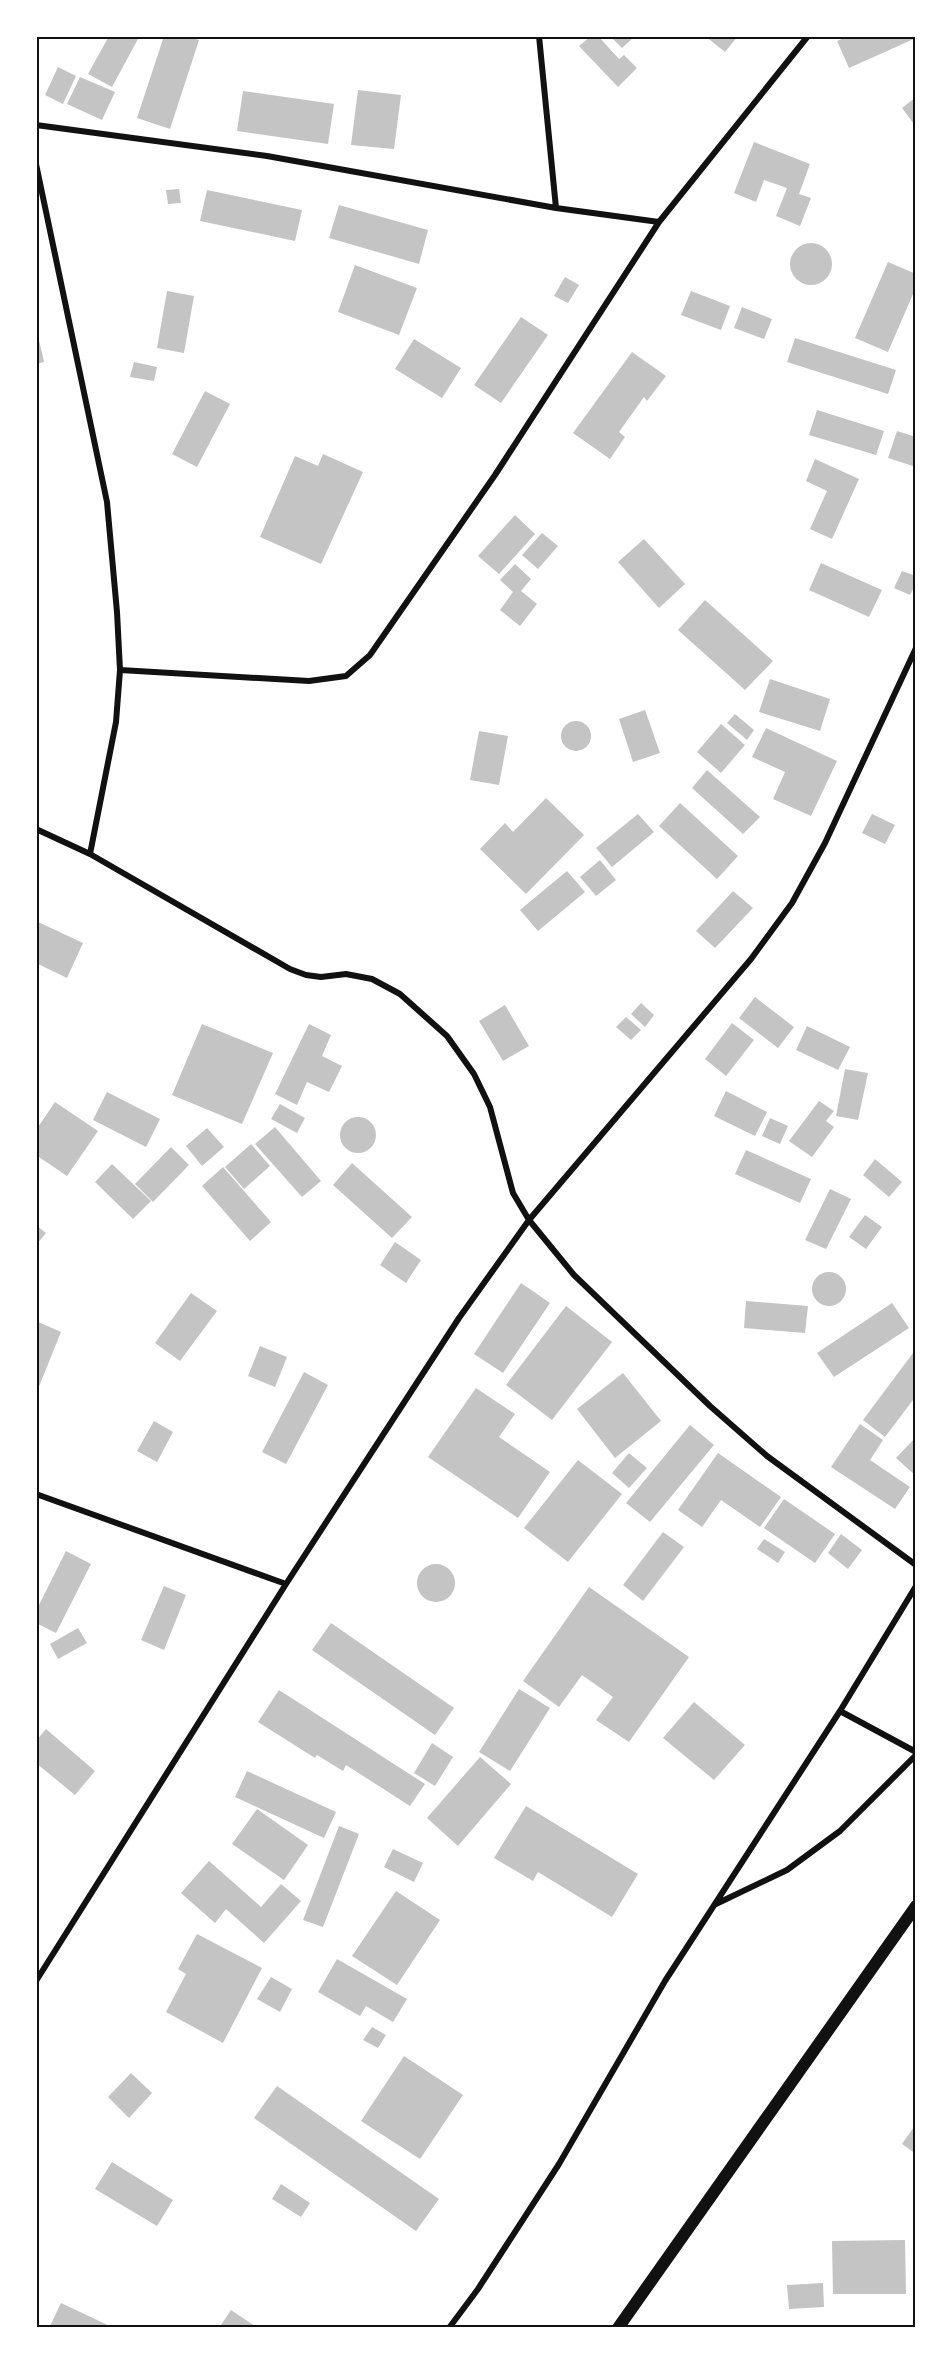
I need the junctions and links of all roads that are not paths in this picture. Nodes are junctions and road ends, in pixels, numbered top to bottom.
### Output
1 (539, 36) edge
2 (808, 36) edge
3 (36, 125) edge
4 (36, 164) edge
5 (556, 208) junction
6 (659, 222) junction
7 (916, 648) edge
8 (120, 670) junction
9 (36, 829) edge
10 (90, 854) junction
11 (529, 1220) junction
12 (36, 1494) edge
13 (916, 1565) edge
14 (286, 1584) junction
15 (916, 1586) edge
16 (840, 1711) junction
17 (916, 1754) edge
18 (716, 1905) junction
19 (916, 1906) edge
20 (36, 1981) edge
21 (448, 2328) edge
22 (618, 2328) edge

1 - 5 street
2 - 6 street
3 - 5 street
4 - 8 street
5 - 6 street
6 - 8 street
7 - 11 street
8 - 10 street
9 - 10 street
10 - 11 street
11 - 13 street
11 - 14 street
12 - 14 street
14 - 20 street
15 - 16 street
16 - 17 street
16 - 18 street
17 - 18 street
18 - 21 street
19 - 22 main road

